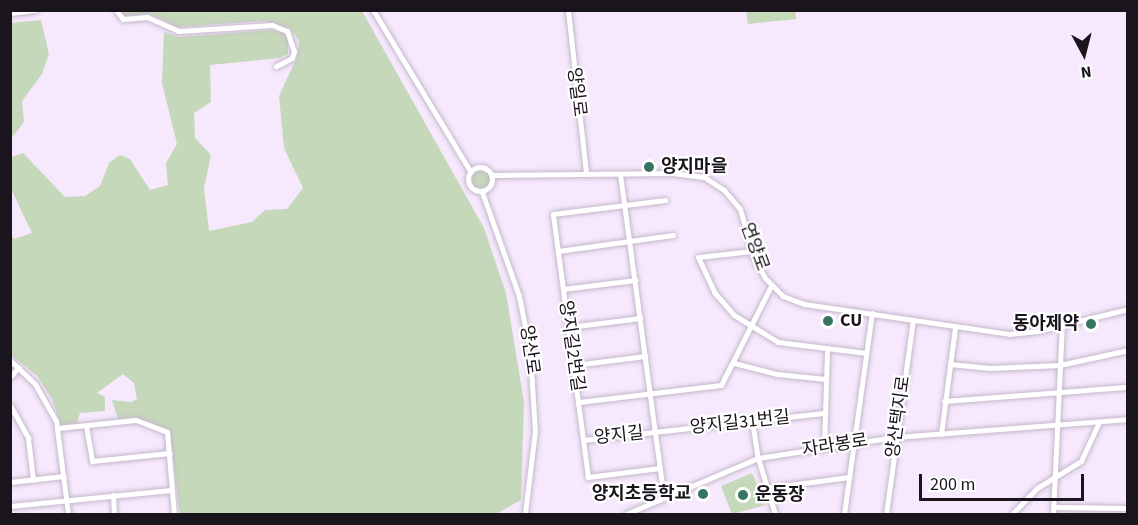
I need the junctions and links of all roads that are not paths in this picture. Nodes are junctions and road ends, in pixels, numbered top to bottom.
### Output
1 (36, 10) edge
2 (116, 10) edge
3 (373, 10) edge
4 (568, 10) edge
5 (10, 13) edge
6 (276, 66) dead end
7 (470, 171) junction
8 (586, 173) junction
9 (620, 174) junction
10 (492, 175) junction
11 (482, 192) junction
12 (665, 200) dead end
13 (625, 206) junction
14 (673, 235) dead end
15 (630, 242) junction
16 (558, 251) junction
17 (752, 251) junction
18 (635, 280) junction
19 (771, 286) junction
20 (563, 289) junction
21 (1128, 309) edge
22 (872, 313) junction
23 (640, 318) junction
24 (913, 320) junction
25 (1062, 325) junction
26 (569, 327) junction
27 (750, 327) junction
28 (955, 328) junction
29 (827, 349) junction
30 (1128, 350) edge
31 (866, 353) junction
32 (645, 356) junction
33 (10, 360) edge
34 (734, 363) junction
35 (950, 364) junction
36 (574, 365) junction
37 (1060, 365) junction
38 (19, 366) junction
39 (10, 377) edge
40 (826, 379) junction
41 (1128, 387) edge
42 (1059, 393) junction
43 (650, 395) junction
44 (944, 401) junction
45 (579, 402) junction
46 (10, 405) edge
47 (825, 413) junction
48 (1128, 419) edge
49 (752, 421) junction
50 (1100, 422) junction
51 (1058, 425) junction
52 (86, 426) junction
53 (58, 428) junction
54 (655, 432) junction
55 (941, 434) junction
56 (896, 437) junction
57 (583, 440) junction
58 (855, 442) junction
59 (824, 447) junction
60 (170, 453) junction
61 (758, 458) junction
62 (660, 468) junction
63 (64, 476) junction
64 (849, 477) junction
65 (1055, 478) junction
66 (33, 480) junction
67 (10, 482) edge
68 (766, 488) junction
69 (171, 490) junction
70 (113, 495) junction
71 (664, 498) junction
72 (66, 500) junction
73 (10, 506) edge
74 (1053, 507) junction
75 (1128, 508) edge
76 (1091, 511) edge
77 (68, 514) edge
78 (114, 514) edge
79 (174, 514) edge
80 (525, 514) edge
81 (626, 514) edge
82 (775, 514) edge
83 (844, 514) edge
84 (886, 514) edge
85 (1012, 514) edge
86 (1053, 514) edge

1 - 5 street
2 - 6 street
3 - 7 street
4 - 8 street, 양일로
7 - 10 street
7 - 11 street
8 - 9 street, 연양로
8 - 10 street, 연양로
9 - 13 street, 양지길
9 - 17 street, 연양로
10 - 11 street
11 - 80 street, 양산로
12 - 13 street
13 - 15 street, 양지길
13 - 16 street, 양지길2번길
14 - 15 street
15 - 16 street
15 - 18 street, 양지길
16 - 20 street, 양지길2번길
17 - 19 street, 연양로
17 - 27 street
18 - 20 street
18 - 23 street, 양지길
19 - 22 street, 연양로
19 - 27 street
20 - 26 street, 양지길2번길
21 - 25 street, 연양로
22 - 24 street, 연양로
22 - 31 street
23 - 26 street
23 - 32 street, 양지길
24 - 28 street, 연양로
24 - 56 street, 양산택지로
25 - 28 street, 연양로
25 - 37 street
26 - 36 street, 양지길2번길
27 - 29 street
27 - 34 street
28 - 35 street
29 - 31 street
29 - 40 street
30 - 37 street
31 - 58 street
32 - 36 street
32 - 43 street, 양지길
33 - 38 street
34 - 40 street
34 - 43 street
35 - 37 street
35 - 44 street
36 - 45 street, 양지길2번길
37 - 42 street
38 - 39 street
38 - 53 street
40 - 47 street
41 - 42 street
42 - 44 street
42 - 51 street
43 - 45 street
43 - 54 street, 양지길
44 - 55 street
45 - 57 street, 양지길2번길
46 - 66 street
47 - 49 street, 양지길31번길
47 - 59 street
48 - 50 street, 자라봉로
49 - 54 street, 양지길31번길
49 - 61 street
50 - 51 street, 자라봉로
50 - 65 street
51 - 55 street, 자라봉로
51 - 65 street
52 - 53 street
52 - 60 street
52 - 60 street
53 - 63 street
54 - 57 street, 양지길
54 - 62 street, 양지길
55 - 56 street, 자라봉로
56 - 58 street, 자라봉로
56 - 84 street, 양산택지로
57 - 62 street, 양지길2번길
58 - 59 street, 자라봉로
58 - 64 street
59 - 61 street, 자라봉로
60 - 69 street
61 - 68 street
61 - 71 street, 자라봉로
62 - 71 street, 양지길
63 - 66 street
63 - 72 street
64 - 68 street
64 - 83 street
65 - 74 street
65 - 85 street
66 - 67 street
68 - 82 street
69 - 70 street
69 - 79 street
70 - 72 street
70 - 78 street
71 - 81 street, 자라봉로
72 - 73 street
72 - 77 street
74 - 76 street
74 - 86 street
75 - 76 street

